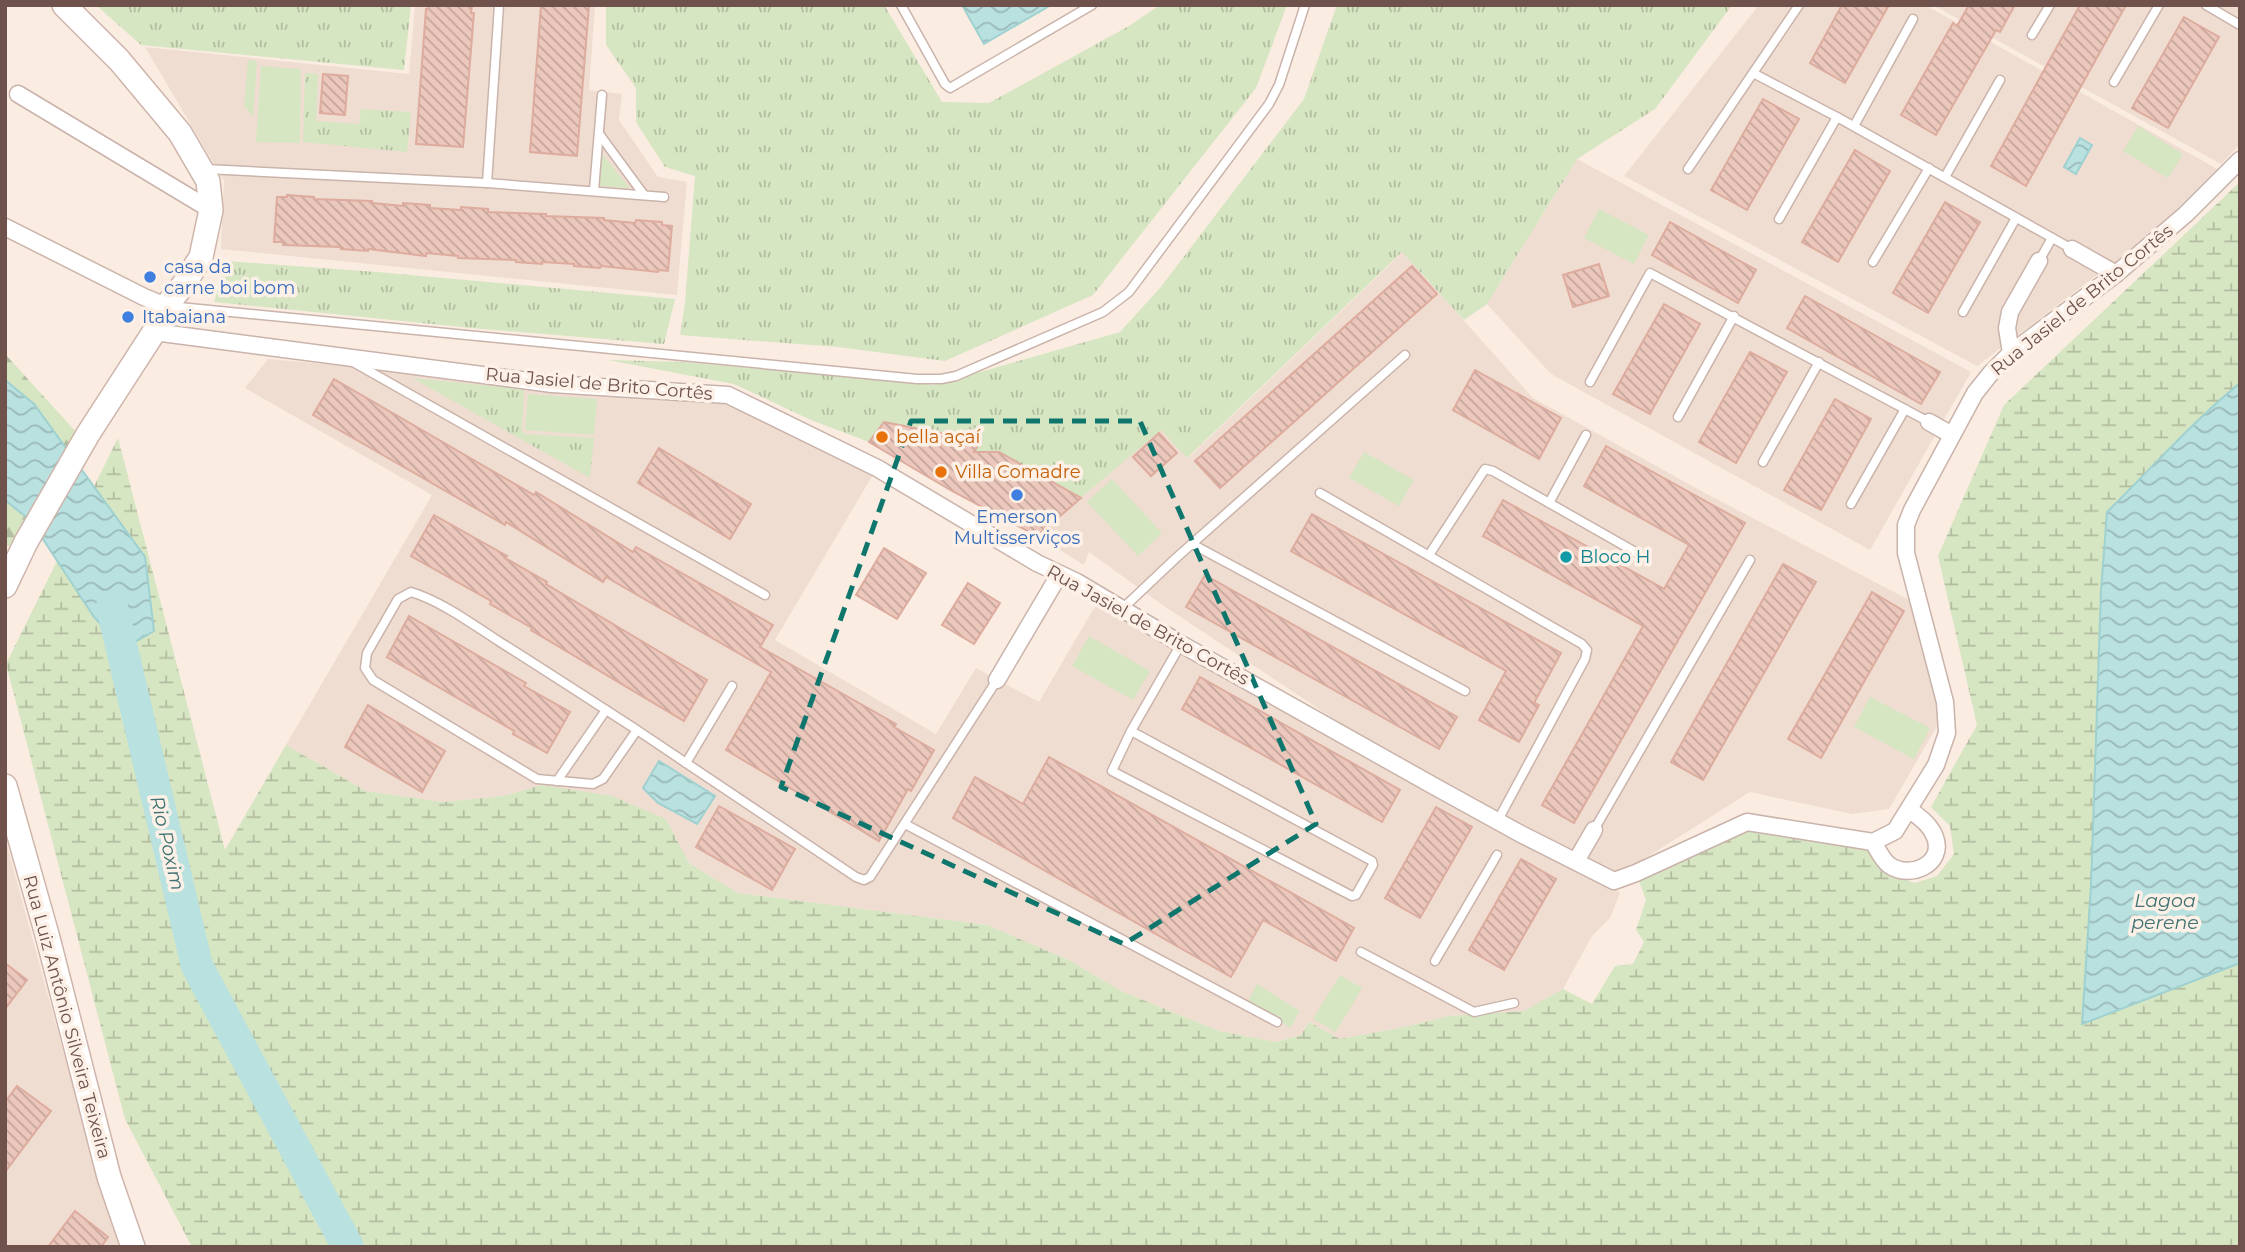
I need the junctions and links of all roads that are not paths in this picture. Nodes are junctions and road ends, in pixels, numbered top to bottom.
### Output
1 (64, 5) edge
2 (499, 5) edge
3 (901, 5) edge
4 (1068, 5) edge
5 (1092, 5) edge
6 (1305, 5) edge
7 (1799, 5) edge
8 (2050, 5) edge
9 (2159, 5) edge
10 (2206, 5) edge
11 (1074, 16) junction
12 (1913, 19) dead end
13 (2240, 25) edge
14 (2032, 35) dead end
15 (1753, 73) junction
16 (2000, 80) dead end
17 (2114, 82) dead end
18 (18, 94) dead end
19 (602, 95) dead end
20 (1837, 117) junction
21 (1854, 126) junction
22 (600, 135) junction
23 (2240, 160) edge
24 (202, 169) junction
25 (1688, 169) dead end
26 (1929, 169) junction
27 (1945, 177) junction
28 (487, 183) junction
29 (594, 190) junction
30 (644, 195) junction
31 (664, 197) dead end
32 (212, 210) junction
33 (2016, 218) junction
34 (1779, 219) dead end
35 (5, 227) edge
36 (2052, 238) junction
37 (2072, 249) joint
38 (2039, 261) joint
39 (1873, 262) dead end
40 (2116, 274) junction
41 (166, 306) junction
42 (1963, 312) dead end
43 (1734, 316) junction
44 (154, 332) junction
45 (2011, 353) junction
46 (1405, 355) dead end
47 (344, 356) junction
48 (1819, 362) junction
49 (1590, 382) dead end
50 (1905, 409) junction
51 (1678, 417) dead end
52 (1929, 422) joint
53 (1586, 435) dead end
54 (1952, 435) junction
55 (1763, 462) dead end
56 (1320, 493) dead end
57 (1549, 503) junction
58 (1852, 504) dead end
59 (1192, 544) junction
60 (1637, 553) dead end
61 (1429, 555) junction
62 (1750, 560) dead end
63 (1059, 575) junction
64 (5, 586) edge
65 (765, 595) dead end
66 (1121, 610) junction
67 (1181, 644) junction
68 (997, 680) joint
69 (732, 686) dead end
70 (1465, 691) dead end
71 (606, 710) junction
72 (637, 730) junction
73 (1130, 731) junction
74 (686, 763) junction
75 (558, 781) junction
76 (5, 786) edge
77 (1909, 809) junction
78 (1498, 820) junction
79 (905, 824) junction
80 (1594, 830) joint
81 (1874, 842) junction
82 (1497, 855) dead end
83 (1576, 861) junction
84 (1361, 952) dead end
85 (1435, 961) dead end
86 (1514, 1003) dead end
87 (1276, 1022) dead end
88 (133, 1247) edge

1 - 24 street
2 - 28 lane
3 - 11 lane
4 - 11 lane
5 - 11 lane
6 - 41 lane
7 - 15 lane
8 - 14 lane
9 - 17 lane
10 - 13 lane
12 - 21 lane
15 - 20 lane
15 - 25 lane
16 - 27 lane
18 - 32 street
19 - 22 lane
20 - 21 lane
20 - 34 lane
21 - 26 lane
22 - 29 lane
22 - 30 lane
23 - 40 street, Rua Jasiel de Brito Cortês
24 - 28 lane
24 - 32 street
26 - 27 lane
26 - 39 lane
27 - 33 lane
28 - 29 lane
29 - 30 lane
30 - 31 lane
32 - 41 street
33 - 36 lane
33 - 42 lane
35 - 41 street
36 - 37 lane
36 - 38 lane
37 - 40 street
38 - 45 street
40 - 45 street, Rua Jasiel de Brito Cortês
41 - 44 street
43 - 48 lane
43 - 49 lane
43 - 51 lane
44 - 47 street, Rua Jasiel de Brito Cortês
44 - 64 street
45 - 54 street, Rua Jasiel de Brito Cortês
46 - 59 lane
47 - 63 street, Rua Jasiel de Brito Cortês
47 - 65 lane
48 - 50 lane
48 - 55 lane
50 - 52 lane
50 - 58 lane
52 - 54 street
53 - 57 lane
54 - 77 street, Rua Jasiel de Brito Cortês
56 - 61 lane
57 - 60 lane
57 - 61 lane
59 - 66 lane
59 - 70 lane
61 - 78 lane
62 - 80 lane
63 - 66 street, Rua Jasiel de Brito Cortês
63 - 68 street
66 - 67 street, Rua Jasiel de Brito Cortês
67 - 73 lane
67 - 78 street, Rua Jasiel de Brito Cortês
68 - 79 lane
69 - 74 lane
71 - 72 lane
71 - 75 lane
71 - 75 lane
72 - 74 lane
72 - 75 lane
73 - 73 lane
74 - 79 lane
76 - 88 street, Rua Luiz Antônio Silveira Teixeira
77 - 81 street, Rua Jasiel de Brito Cortês
77 - 81 street
78 - 83 street, Rua Jasiel de Brito Cortês
79 - 87 lane
80 - 83 street
81 - 83 street, Rua Jasiel de Brito Cortês
82 - 85 lane
84 - 86 lane

